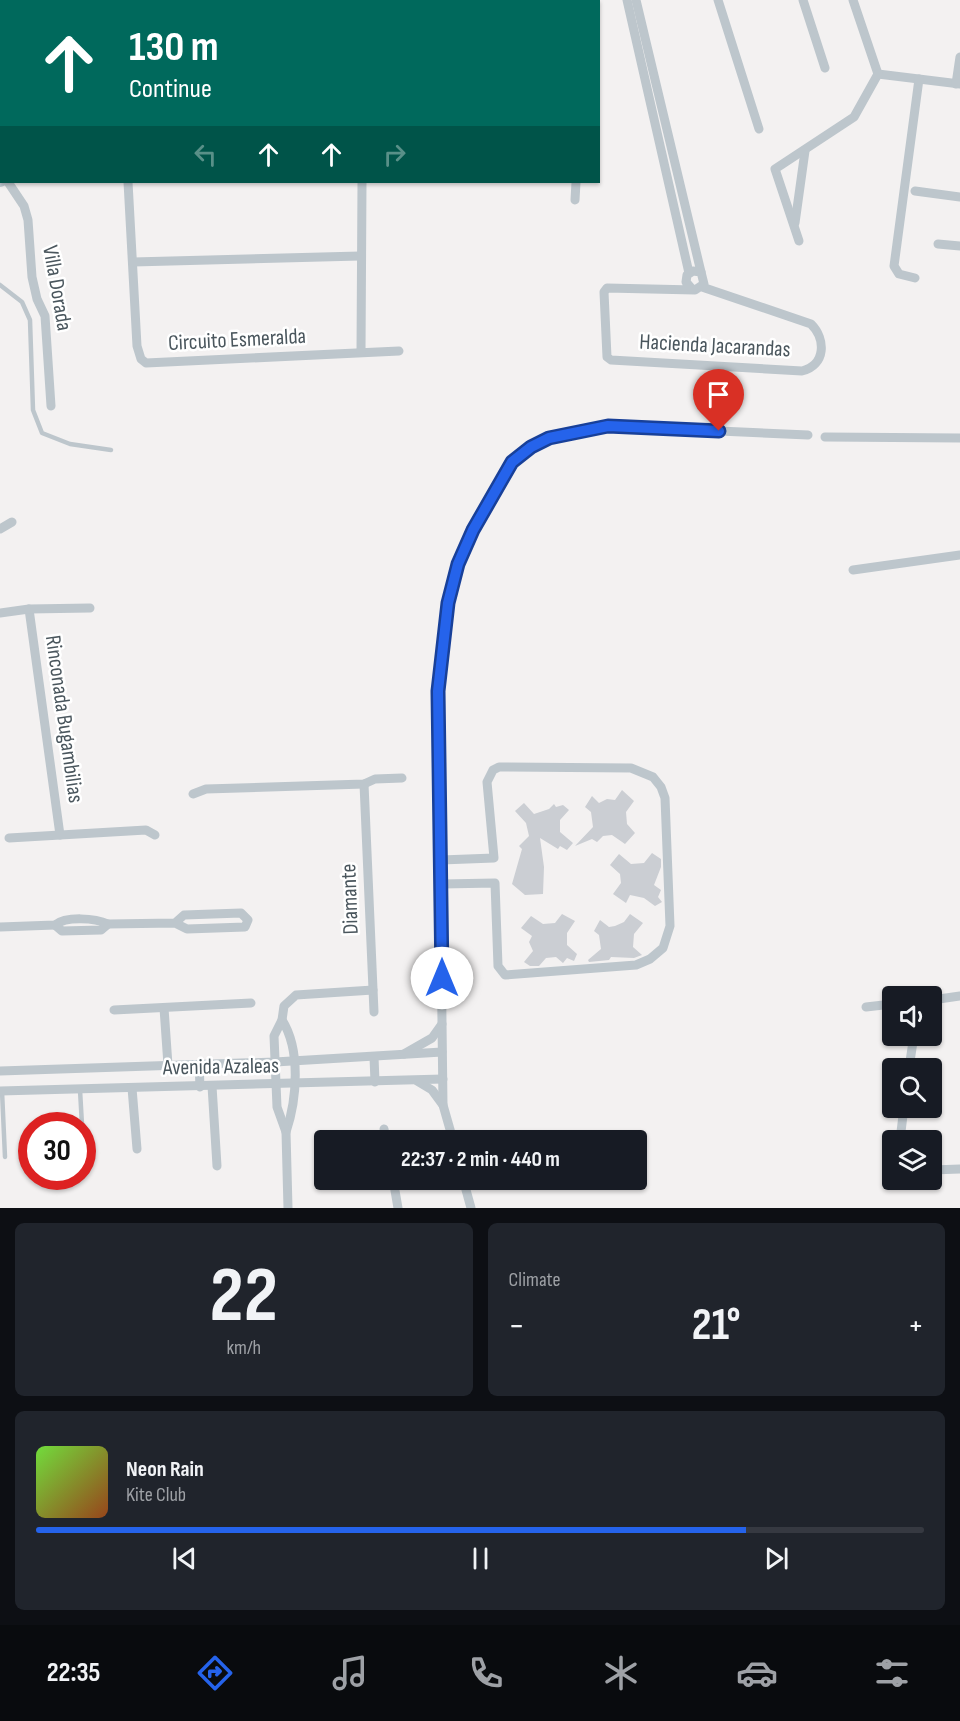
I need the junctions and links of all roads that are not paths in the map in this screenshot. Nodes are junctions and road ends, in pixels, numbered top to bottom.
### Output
1 (627, 0) edge
2 (636, 0) edge
3 (718, 0) edge
4 (803, 0) edge
5 (854, 0) edge
6 (960, 57) edge
7 (825, 68) dead end
8 (878, 74) junction
9 (919, 79) junction
10 (958, 84) edge
11 (759, 129) dead end
12 (805, 151) junction
13 (678, 174) junction
14 (668, 177) junction
15 (9, 183) edge
16 (129, 183) edge
17 (362, 183) edge
18 (576, 183) edge
19 (915, 191) dead end
20 (960, 197) edge
21 (574, 200) dead end
22 (794, 225) junction
23 (799, 241) dead end
24 (938, 244) dead end
25 (960, 246) edge
26 (360, 256) junction
27 (133, 262) junction
28 (701, 272) junction
29 (689, 273) junction
30 (915, 278) dead end
31 (0, 285) edge
32 (702, 287) junction
33 (692, 289) junction
34 (399, 351) dead end
35 (361, 352) junction
36 (51, 406) dead end
37 (807, 435) dead end
38 (825, 437) dead end
39 (960, 438) edge
40 (111, 450) dead end
41 (12, 522) dead end
42 (0, 529) edge
43 (960, 555) edge
44 (853, 570) dead end
45 (90, 608) dead end
46 (29, 609) junction
47 (0, 613) edge
48 (402, 778) dead end
49 (364, 784) junction
50 (193, 794) dead end
51 (60, 835) junction
52 (155, 835) dead end
53 (9, 838) dead end
54 (441, 860) junction
55 (442, 884) junction
56 (175, 923) junction
57 (0, 927) edge
58 (373, 990) junction
59 (960, 996) edge
60 (942, 999) edge
61 (251, 1003) dead end
62 (882, 1005) edge
63 (866, 1007) dead end
64 (164, 1008) junction
65 (114, 1010) dead end
66 (374, 1012) dead end
67 (282, 1020) junction
68 (442, 1024) junction
69 (442, 1052) junction
70 (401, 1056) junction
71 (374, 1057) junction
72 (293, 1061) junction
73 (275, 1062) junction
74 (199, 1064) junction
75 (168, 1065) junction
76 (0, 1071) edge
77 (443, 1079) junction
78 (417, 1081) junction
79 (375, 1082) junction
80 (294, 1084) junction
81 (276, 1085) junction
82 (212, 1086) junction
83 (200, 1087) junction
84 (132, 1088) junction
85 (80, 1090) junction
86 (1, 1091) edge
87 (443, 1105) junction
88 (81, 1112) edge
89 (450, 1130) edge
90 (286, 1132) junction
91 (137, 1149) dead end
92 (5, 1157) dead end
93 (217, 1166) dead end
94 (960, 1169) edge
95 (942, 1170) edge
96 (395, 1190) edge
97 (467, 1190) edge
98 (288, 1208) edge
99 (398, 1208) edge
100 (471, 1208) edge

1 - 14 street
2 - 13 street
3 - 11 street
4 - 7 street
5 - 8 street
6 - 10 street
8 - 9 street
8 - 12 street
9 - 10 street
9 - 30 street
12 - 22 street
12 - 22 street
13 - 14 street
13 - 28 street
14 - 29 street
15 - 36 street, Villa Dorada
16 - 27 street, Circuito Esmeralda
17 - 26 street
18 - 21 street
19 - 20 street
22 - 23 street
24 - 25 street
26 - 27 street
26 - 35 street
27 - 35 street, Circuito Esmeralda
28 - 29 street
28 - 32 street
29 - 33 street
31 - 40 lane
32 - 33 street
32 - 33 street, Hacienda Jacarandas
34 - 35 street, Circuito Esmeralda
37 - 54 street
38 - 39 street
41 - 42 street
43 - 44 street
45 - 46 street
46 - 47 street
46 - 51 street, Rinconada Bugambilias
48 - 49 street
49 - 50 street
49 - 58 street, Diamante
51 - 52 street
51 - 53 street
54 - 55 street
54 - 55 street
55 - 68 street
56 - 56 street
56 - 57 street
58 - 66 street, Diamante
58 - 67 street
59 - 60 street
61 - 64 street
62 - 63 street
64 - 65 street
64 - 75 street
67 - 72 street
67 - 73 street
68 - 69 street
68 - 70 street
69 - 70 street, Avenida Azaleas
69 - 77 street
70 - 71 street, Avenida Azaleas
71 - 72 street, Avenida Azaleas
71 - 79 street
72 - 73 street, Avenida Azaleas
72 - 80 street
73 - 74 street, Avenida Azaleas
73 - 81 street
74 - 75 street, Avenida Azaleas
74 - 83 street
75 - 76 street, Avenida Azaleas
77 - 78 street, Avenida Azaleas
77 - 87 street
78 - 79 street, Avenida Azaleas
78 - 87 street
79 - 80 street, Avenida Azaleas
80 - 81 street, Avenida Azaleas
80 - 90 street
81 - 82 street, Avenida Azaleas
81 - 90 street
82 - 83 street, Avenida Azaleas
82 - 93 street
83 - 84 street, Avenida Azaleas
84 - 85 street, Avenida Azaleas
84 - 91 street
85 - 86 street, Avenida Azaleas
85 - 88 lane
86 - 92 lane
87 - 89 street
90 - 98 street
94 - 95 street
96 - 99 street
97 - 100 street

